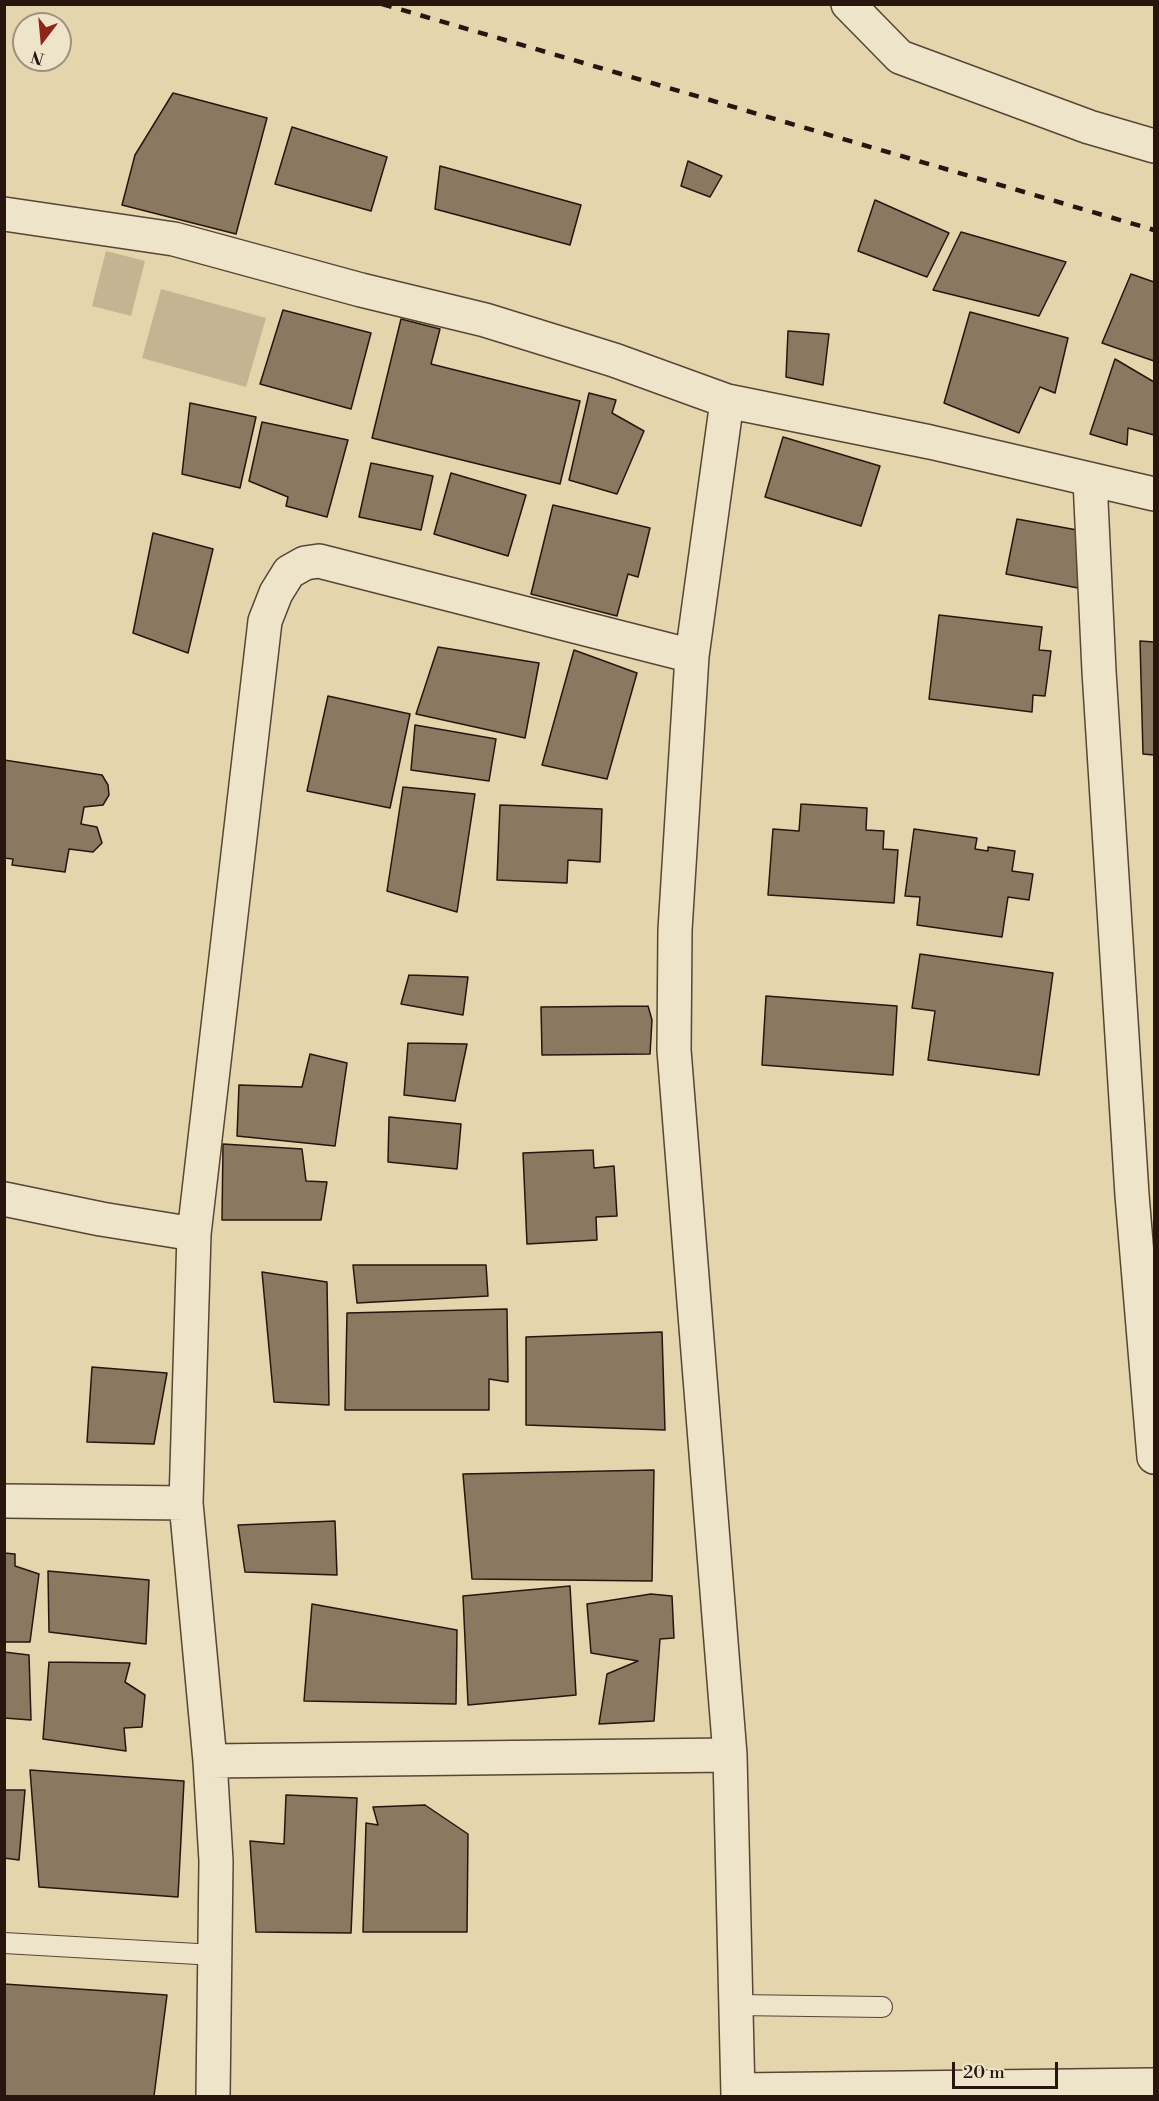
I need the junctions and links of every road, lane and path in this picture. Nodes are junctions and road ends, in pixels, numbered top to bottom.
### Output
1 (848, 4) edge
2 (1155, 146) edge
3 (4, 214) edge
4 (727, 401) junction
5 (1090, 480) junction
6 (1155, 494) edge
7 (692, 656) junction
8 (1143, 1194) edge
9 (4, 1199) edge
10 (194, 1234) junction
11 (1155, 1457) edge
12 (4, 1501) edge
13 (186, 1503) junction
14 (730, 1755) junction
15 (210, 1761) junction
16 (4, 1943) edge
17 (215, 1955) junction
18 (736, 2005) junction
19 (882, 2007) dead end
20 (1155, 2085) edge
21 (738, 2093) edge
22 (213, 2097) edge

1 - 2 street
3 - 4 street
4 - 5 street
4 - 7 street
5 - 6 street
5 - 8 street
7 - 10 street
7 - 14 street
8 - 11 street
9 - 10 street
10 - 13 street
12 - 13 street
13 - 15 street
14 - 15 street
14 - 18 street
15 - 17 street
16 - 17 lane
17 - 22 street
18 - 19 lane
18 - 21 street
20 - 21 street

